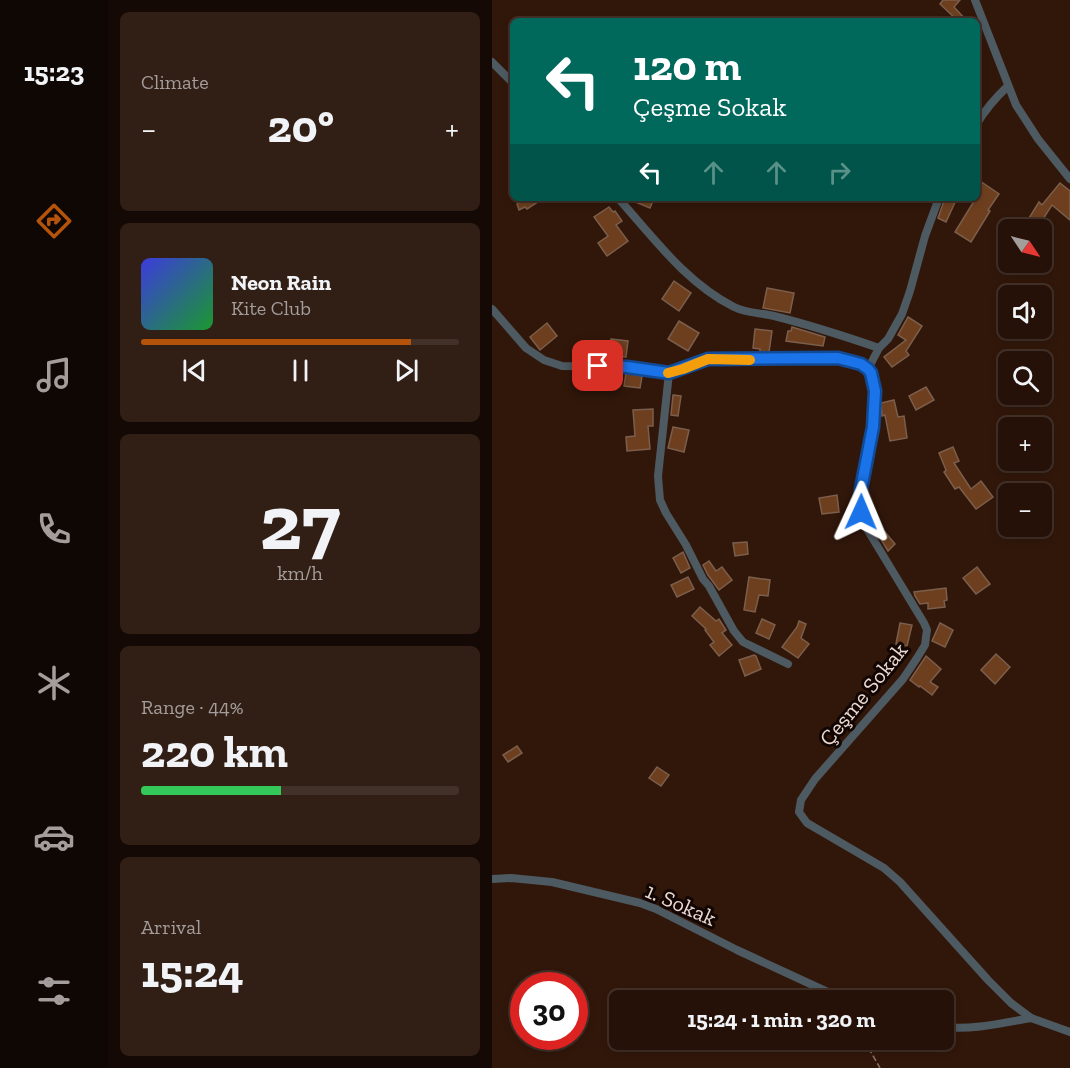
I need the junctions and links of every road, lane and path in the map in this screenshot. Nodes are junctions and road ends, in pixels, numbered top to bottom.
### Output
1 (975, 0) edge
2 (492, 62) edge
3 (510, 80) edge
4 (1008, 86) junction
5 (980, 118) edge
6 (1070, 178) edge
7 (621, 201) edge
8 (938, 201) edge
9 (492, 309) edge
10 (879, 348) junction
11 (868, 369) junction
12 (669, 373) junction
13 (788, 664) dead end
14 (492, 879) edge
15 (823, 990) edge
16 (1031, 1018) junction
17 (954, 1027) edge
18 (1070, 1032) edge
19 (870, 1050) edge
20 (880, 1068) edge

1 - 4 street
2 - 3 street
4 - 5 street
4 - 6 street
7 - 10 street
8 - 10 street
9 - 12 street
10 - 11 street
11 - 12 street
11 - 16 street, Çeşme Sokak
12 - 13 street
14 - 15 street, 1. Sokak
16 - 17 street
16 - 18 street, Çeşme Sokak
19 - 20 path

